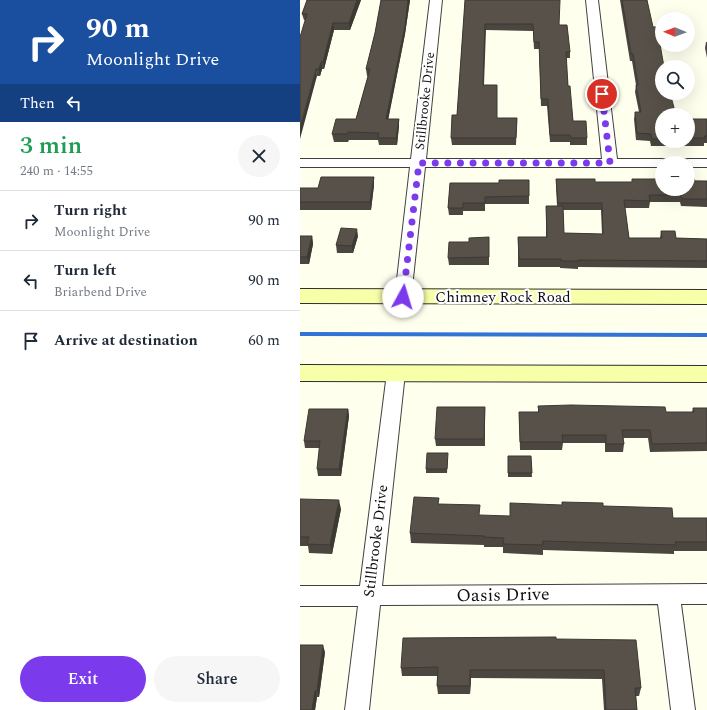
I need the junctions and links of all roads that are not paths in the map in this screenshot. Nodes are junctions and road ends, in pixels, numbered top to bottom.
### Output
1 (436, 0) edge
2 (592, 0) edge
3 (300, 163) edge
4 (419, 163) junction
5 (610, 163) junction
6 (655, 163) edge
7 (695, 163) edge
8 (707, 163) edge
9 (300, 296) edge
10 (403, 297) junction
11 (707, 297) edge
12 (300, 373) edge
13 (396, 373) junction
14 (707, 374) edge
15 (668, 594) junction
16 (707, 594) edge
17 (300, 596) edge
18 (370, 597) junction
19 (357, 710) edge
20 (683, 710) edge

1 - 4 street, Stillbrooke Drive
2 - 5 street
3 - 4 street
4 - 5 street
4 - 10 street, Stillbrooke Drive
5 - 6 street
7 - 8 street
9 - 10 main road, Chimney Rock Road
10 - 11 main road, Chimney Rock Road
12 - 13 main road
13 - 14 main road
13 - 18 street, Stillbrooke Drive
15 - 16 street, Oasis Drive
15 - 18 street, Oasis Drive
15 - 20 street
17 - 18 street, Oasis Drive
18 - 19 street, Stillbrooke Drive

